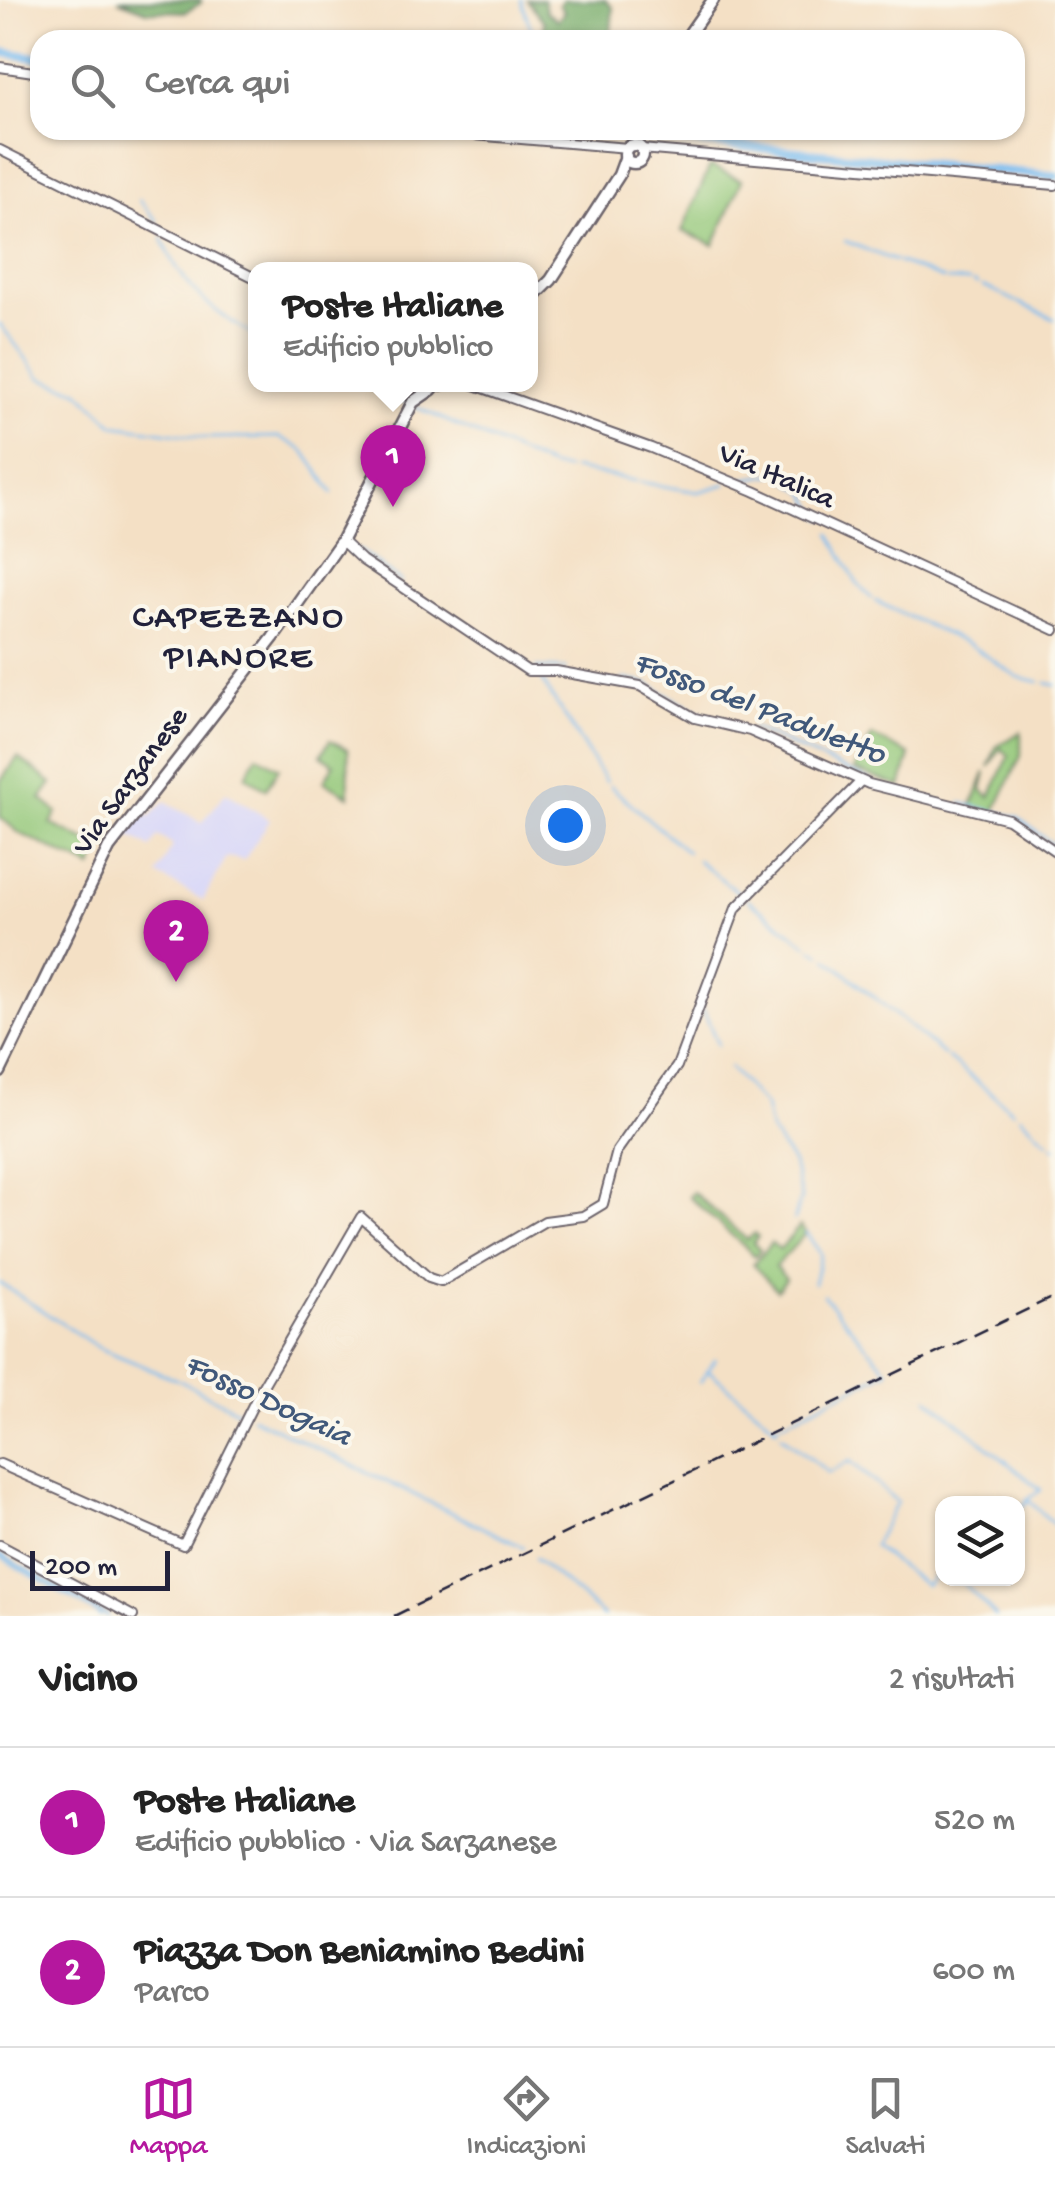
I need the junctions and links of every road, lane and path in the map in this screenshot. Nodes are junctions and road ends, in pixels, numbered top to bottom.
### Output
1 (713, 0) edge
2 (691, 30) edge
3 (0, 67) edge
4 (30, 72) edge
5 (529, 140) edge
6 (632, 149) edge
7 (0, 150) edge
8 (1055, 185) edge
9 (248, 274) edge
10 (538, 293) edge
11 (426, 392) edge
12 (494, 392) edge
13 (343, 541) junction
14 (1055, 630) edge
15 (861, 781) junction
16 (1055, 851) edge
17 (0, 1072) edge
18 (0, 1464) edge
19 (0, 1545) edge
20 (133, 1616) edge

1 - 2 main road
3 - 4 street
5 - 6 street
6 - 8 street
6 - 10 main road
7 - 9 street
11 - 13 main road, Via Sarzanese
12 - 14 street, Via Italica
13 - 15 street
13 - 17 main road, Via Sarzanese
15 - 16 street
15 - 18 street
19 - 20 street

